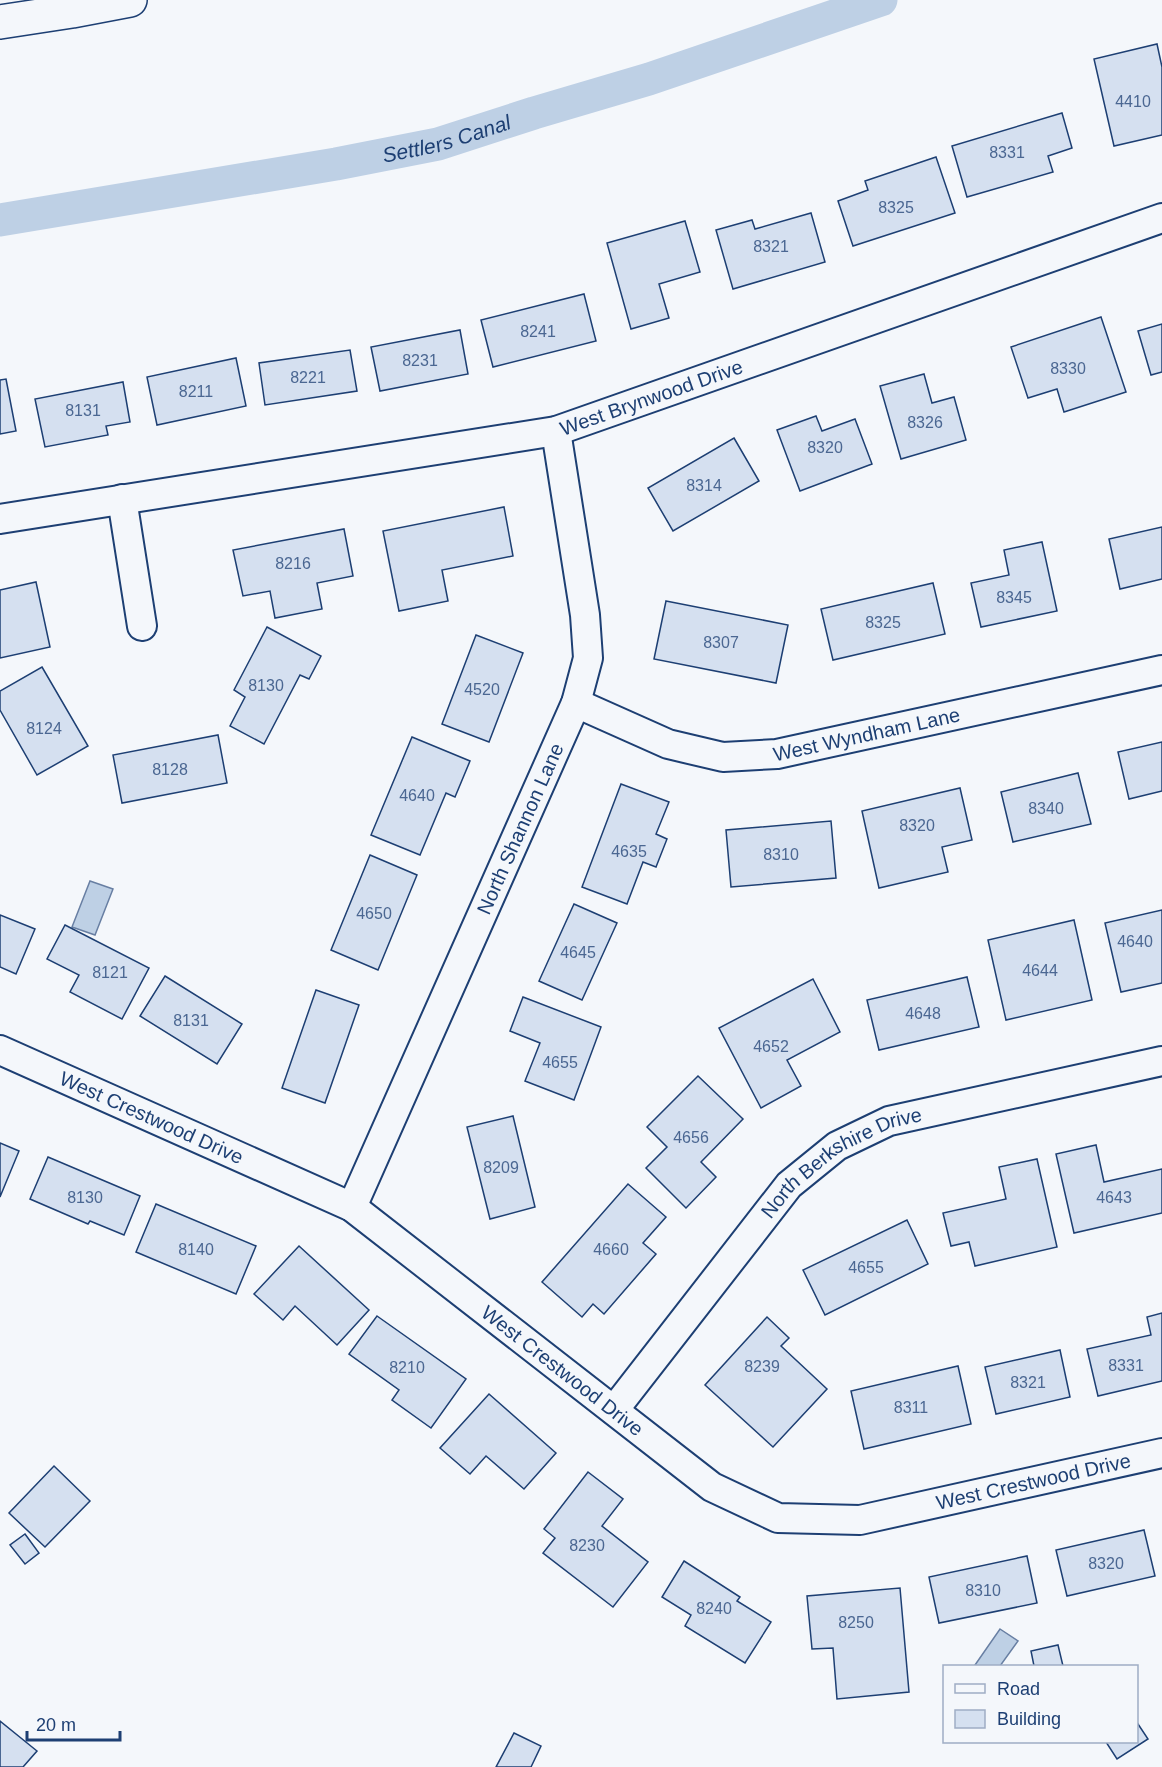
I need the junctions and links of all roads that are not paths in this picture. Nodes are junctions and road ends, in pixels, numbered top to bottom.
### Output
1 (130, 0) edge
2 (16, 13) edge
3 (1162, 218) edge
4 (556, 431) junction
5 (122, 500) junction
6 (0, 519) edge
7 (142, 626) dead end
8 (1162, 670) edge
9 (576, 703) junction
10 (0, 1050) edge
11 (1162, 1061) edge
12 (352, 1207) junction
13 (614, 1410) junction
14 (1162, 1453) edge

1 - 2 street
3 - 4 street, West Brynwood Drive
4 - 5 street, West Brynwood Drive
4 - 9 street, North Shannon Lane
5 - 6 street, West Brynwood Drive
5 - 7 street
8 - 9 street, West Wyndham Lane
9 - 12 street, North Shannon Lane
10 - 12 street, West Crestwood Drive
11 - 13 street, North Berkshire Drive
12 - 13 street, West Crestwood Drive
13 - 14 street, West Crestwood Drive

